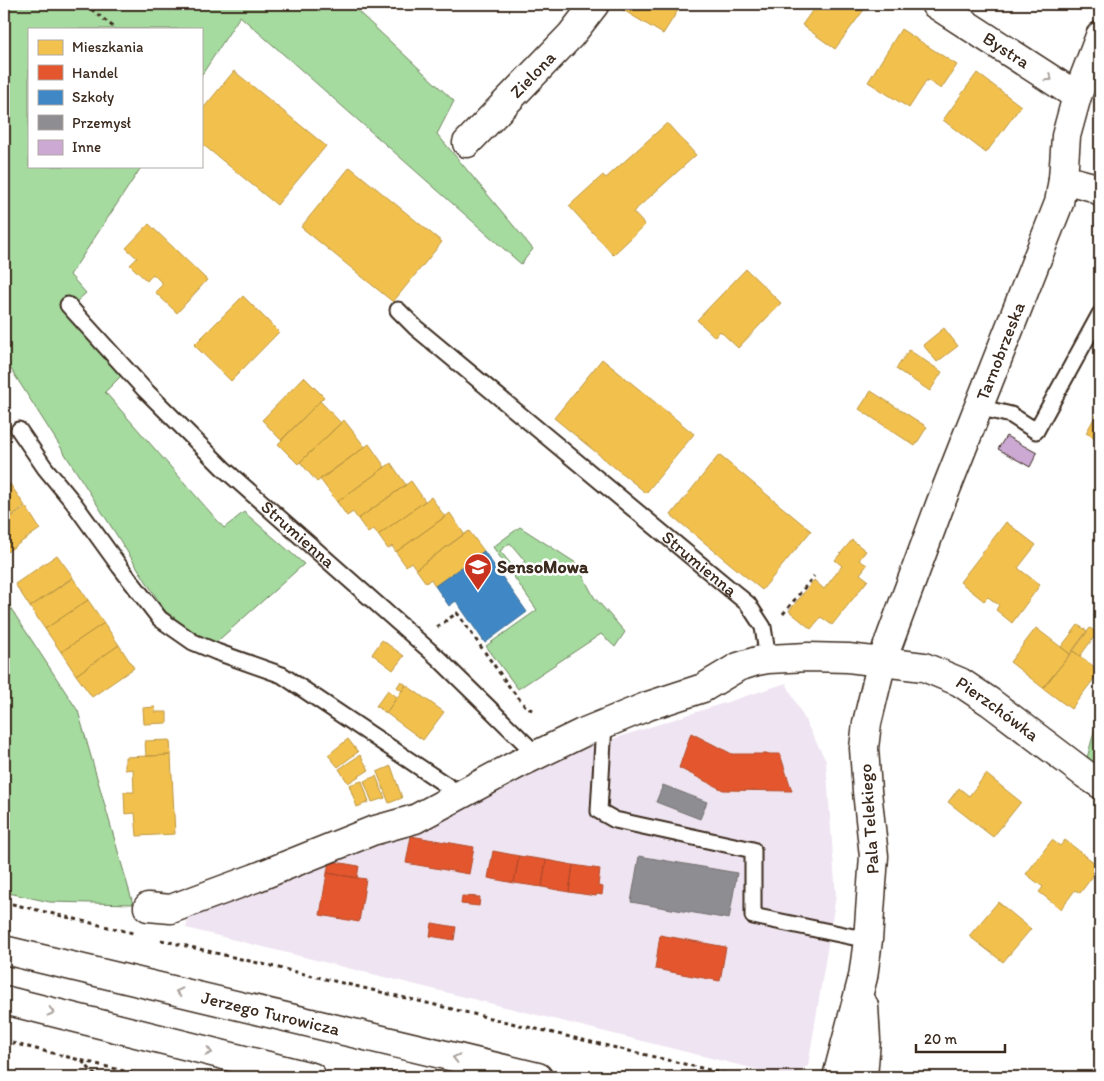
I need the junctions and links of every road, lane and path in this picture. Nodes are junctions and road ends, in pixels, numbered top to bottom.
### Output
1 (85, 4) edge
2 (595, 4) edge
3 (935, 4) edge
4 (115, 28) edge
5 (1100, 36) edge
6 (1077, 96) junction
7 (466, 143) dead end
8 (1063, 180) junction
9 (1100, 191) edge
10 (68, 306) dead end
11 (398, 310) dead end
12 (1100, 314) edge
13 (978, 407) junction
14 (19, 430) dead end
15 (814, 576) dead end
16 (780, 618) dead end
17 (445, 622) dead end
18 (768, 658) junction
19 (882, 661) junction
20 (535, 711) dead end
21 (604, 724) junction
22 (537, 755) junction
23 (1100, 784) edge
24 (461, 795) junction
25 (4, 902) edge
26 (148, 907) dead end
27 (141, 935) dead end
28 (160, 939) dead end
29 (868, 940) junction
30 (4, 950) edge
31 (863, 977) junction
32 (4, 1000) edge
33 (4, 1041) edge
34 (81, 1061) junction
35 (97, 1077) edge
36 (148, 1077) edge
37 (312, 1077) edge
38 (538, 1077) edge
39 (739, 1077) edge
40 (837, 1077) edge
41 (863, 1077) edge

1 - 4 path
2 - 7 street, Zielona
3 -> 6 street, Bystra
5 - 6 street, Tarnobrzeska
6 - 8 street, Tarnobrzeska
8 - 9 street
8 - 13 street, Tarnobrzeska
10 - 22 lane, Strumienna
11 - 18 lane, Strumienna
12 - 13 lane
13 - 19 street, Tarnobrzeska
14 - 24 lane
15 - 16 path
17 - 20 path
18 - 19 street
18 - 21 street
19 - 23 street, Pierzchówka
19 - 29 street, Pala Telekiego
21 - 22 street
21 - 29 lane
22 - 24 street
24 - 26 street
25 - 27 path
28 - 39 path
29 - 31 street, Pala Telekiego
38 -> 30 street, Jerzego Turowicza
31 - 40 street, Pala Telekiego
31 - 41 street, Pala Telekiego
32 -> 37 street
33 - 34 path
34 - 35 path
34 - 36 path

